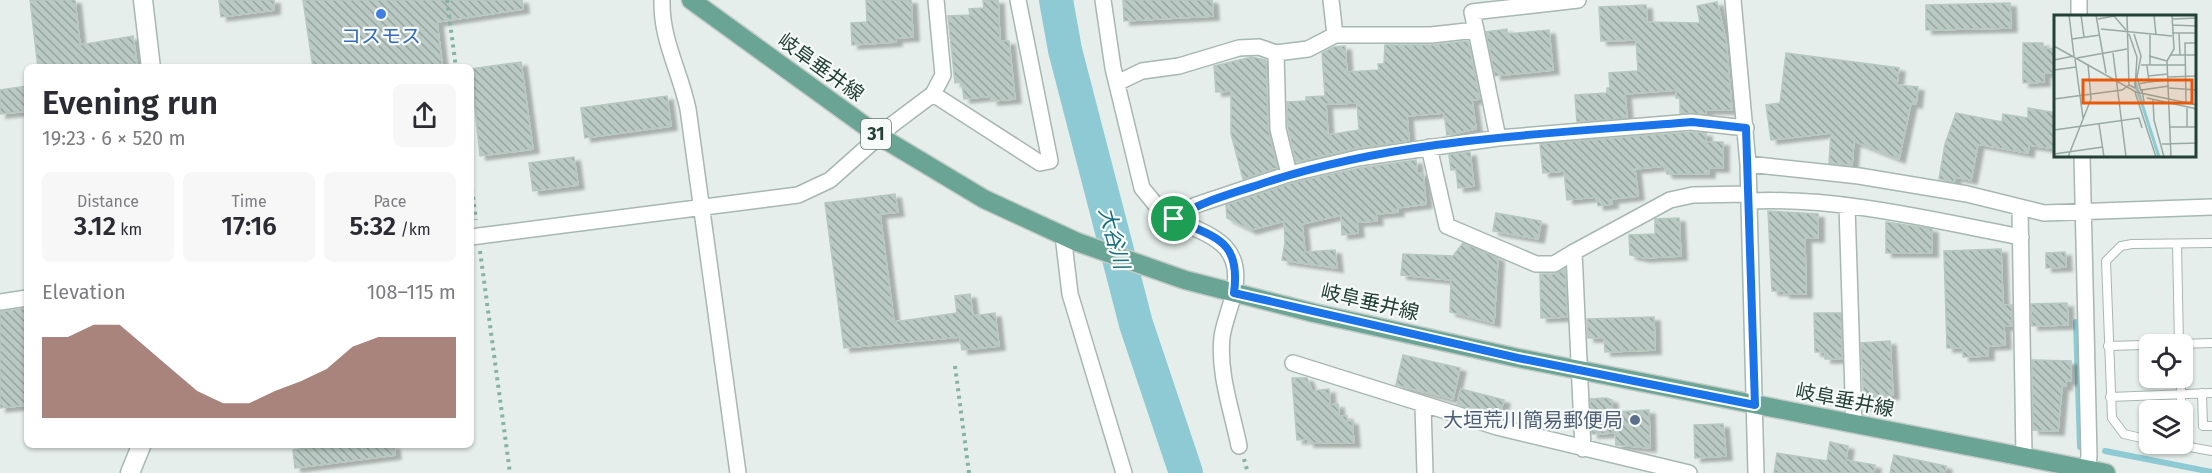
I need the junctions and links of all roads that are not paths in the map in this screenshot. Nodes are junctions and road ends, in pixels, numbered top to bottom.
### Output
1 (143, 0) edge
2 (662, 0) edge
3 (691, 0) edge
4 (936, 0) edge
5 (1018, 0) edge
6 (1103, 0) edge
7 (1331, 0) edge
8 (1578, 0) edge
9 (1733, 0) edge
10 (1476, 30) junction
11 (1335, 34) junction
12 (1276, 53) junction
13 (151, 64) edge
14 (1117, 83) junction
15 (933, 94) junction
16 (1746, 128) junction
17 (879, 136) junction
18 (1497, 138) junction
19 (1429, 147) junction
20 (2082, 158) edge
21 (1748, 164) junction
22 (1289, 174) junction
23 (1749, 197) junction
24 (703, 206) junction
25 (1846, 206) junction
26 (2212, 207) edge
27 (2020, 208) junction
28 (2083, 211) junction
29 (1174, 219) junction
30 (474, 236) edge
31 (2021, 237) junction
32 (1070, 238) junction
33 (2212, 243) edge
34 (2177, 244) junction
35 (1574, 252) junction
36 (1234, 293) junction
37 (24, 298) edge
38 (0, 302) edge
39 (2180, 334) edge
40 (2212, 343) edge
41 (2193, 344) edge
42 (2139, 345) edge
43 (2108, 346) junction
44 (1293, 363) dead end
45 (1580, 370) junction
46 (2181, 388) edge
47 (2202, 393) junction
48 (2212, 393) edge
49 (2181, 394) junction
50 (2110, 397) junction
51 (2181, 400) edge
52 (1423, 405) junction
53 (1755, 405) junction
54 (1854, 425) junction
55 (2212, 426) edge
56 (2139, 437) edge
57 (1239, 446) dead end
58 (2193, 447) edge
59 (140, 448) edge
60 (1583, 448) junction
61 (2212, 451) edge
62 (2024, 457) junction
63 (2096, 471) edge
64 (130, 473) edge
65 (738, 473) edge
66 (1124, 473) edge
67 (1425, 473) edge
68 (1689, 473) edge
69 (1756, 473) edge

1 - 13 main road
2 - 24 street
3 - 17 main road, 岐阜垂井線 / 31
4 - 15 street
5 - 15 street
6 - 14 street
7 - 11 street
8 - 10 street
9 - 16 street
10 - 11 street
10 - 18 street
11 - 12 street
12 - 14 street
12 - 22 street
14 - 29 street
15 - 17 street
16 - 18 street
16 - 21 street
17 - 24 street
17 - 32 main road, 岐阜垂井線 / 31
18 - 19 street
19 - 22 street
19 - 35 street
20 - 28 street
21 - 23 street
21 - 27 street
22 - 29 street
23 - 25 street
23 - 35 street
23 - 53 street
24 - 30 street
24 - 65 street
25 - 31 street
25 - 54 street
26 - 28 street
27 - 28 street
27 - 31 street
28 - 63 street
29 - 36 street
31 - 62 street
32 - 36 main road, 岐阜垂井線 / 31
32 - 66 street
33 - 34 lane
34 - 39 lane
34 - 43 lane
35 - 45 street
36 - 45 main road, 岐阜垂井線 / 31
36 - 57 street
37 - 38 street
40 - 41 lane
42 - 43 lane
43 - 50 lane
44 - 52 street
45 - 53 main road, 岐阜垂井線 / 31
45 - 60 street
46 - 49 lane
47 - 48 lane
47 - 49 lane
47 - 55 lane
49 - 50 lane
49 - 51 lane
50 - 56 lane
52 - 60 street
52 - 67 street
53 - 54 main road, 岐阜垂井線 / 31
53 - 69 street
54 - 62 main road, 岐阜垂井線 / 31
58 - 61 lane
59 - 64 main road
60 - 68 street
62 - 63 main road, 岐阜垂井線 / 31

